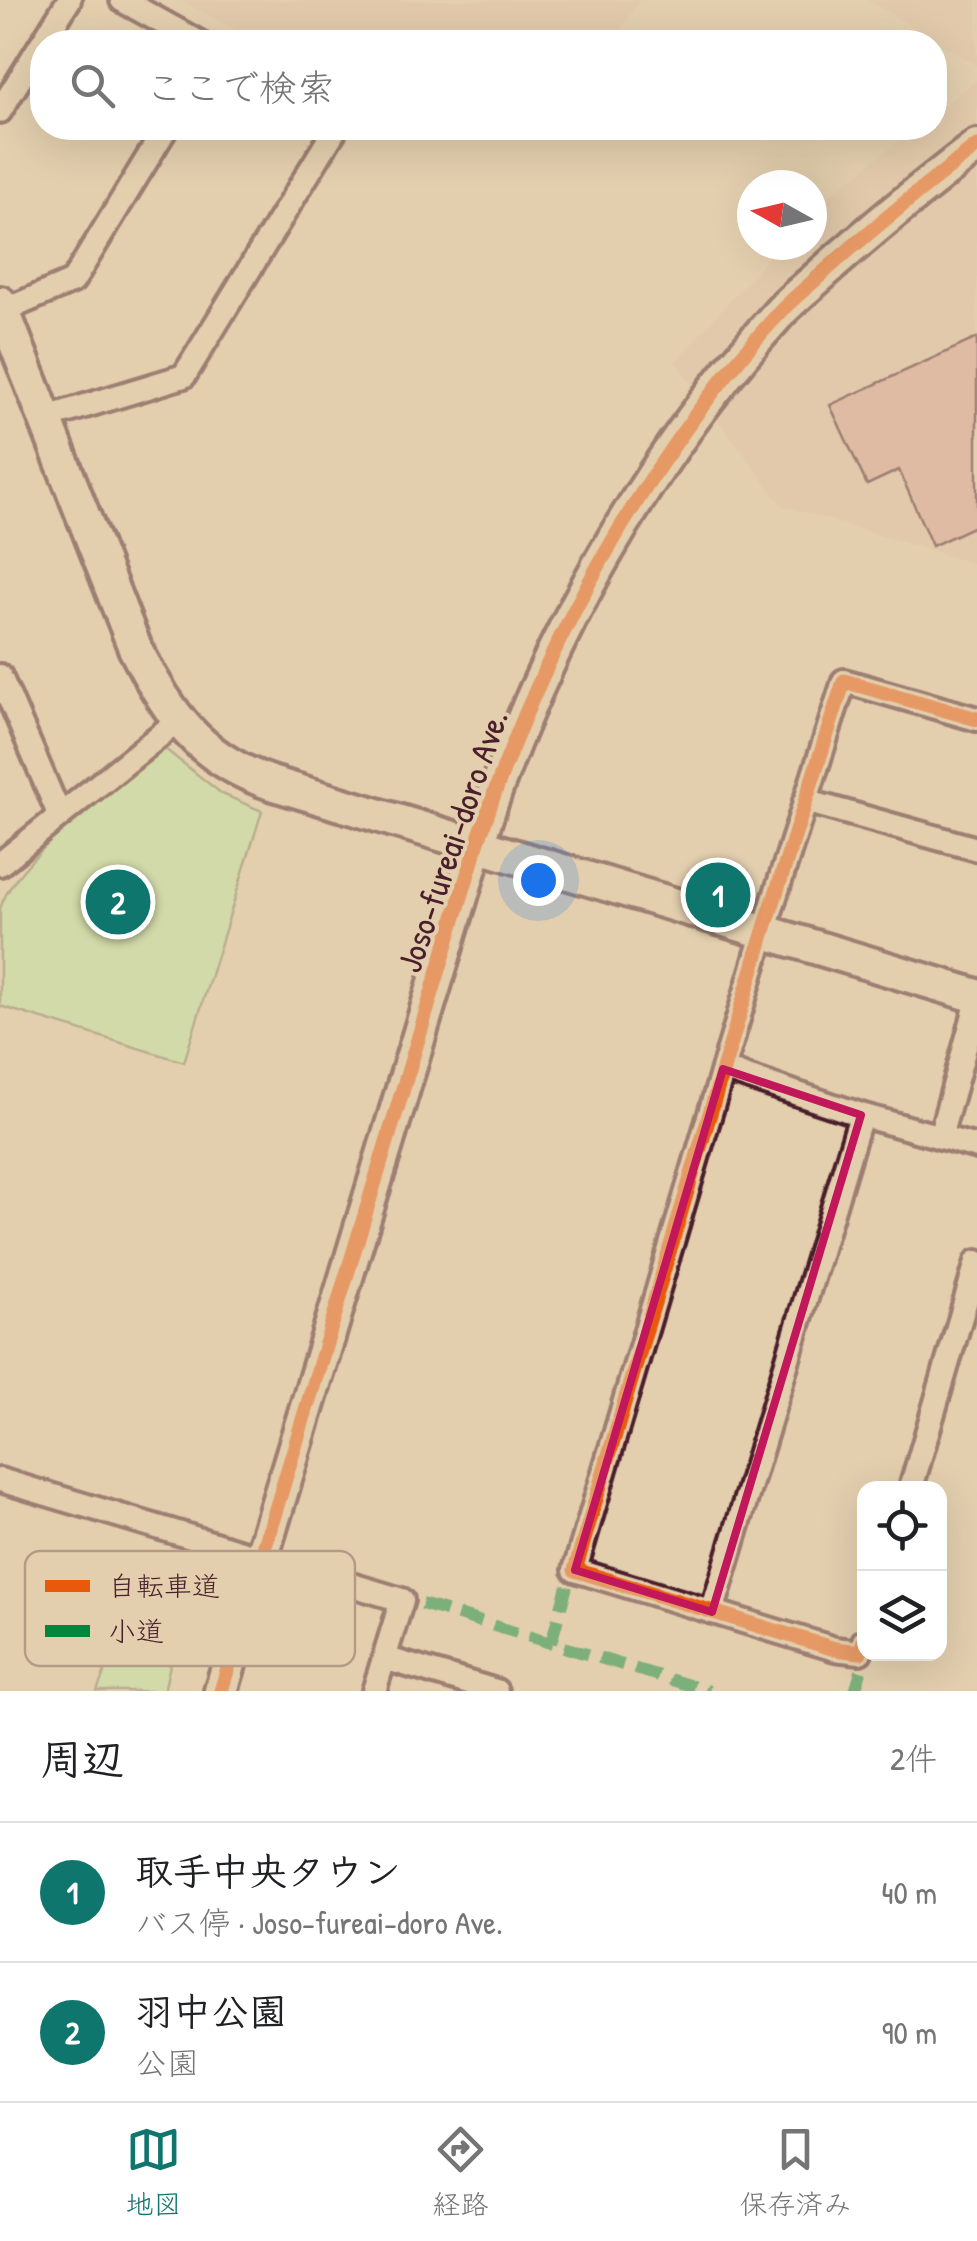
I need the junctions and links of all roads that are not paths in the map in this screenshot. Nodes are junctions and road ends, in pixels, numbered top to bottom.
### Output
1 (69, 0) edge
2 (122, 0) edge
3 (51, 30) edge
4 (176, 30) edge
5 (30, 64) edge
6 (0, 112) edge
7 (159, 140) edge
8 (329, 140) edge
9 (977, 146) edge
10 (2, 307) edge
11 (46, 418) junction
12 (0, 676) edge
13 (8, 717) edge
14 (179, 720) junction
15 (977, 720) edge
16 (805, 801) junction
17 (58, 814) junction
18 (477, 844) junction
19 (977, 849) edge
20 (0, 864) edge
21 (764, 931) junction
22 (977, 996) edge
23 (977, 1004) edge
24 (723, 1069) junction
25 (861, 1115) junction
26 (940, 1137) junction
27 (977, 1147) edge
28 (977, 1262) edge
29 (0, 1480) edge
30 (913, 1481) edge
31 (238, 1551) edge
32 (264, 1551) edge
33 (355, 1586) edge
34 (712, 1612) junction
35 (857, 1652) edge
36 (384, 1658) junction
37 (229, 1666) edge
38 (221, 1691) edge
39 (374, 1691) edge
40 (496, 1691) edge

1 - 3 street
2 - 4 street
5 - 6 street
7 - 10 street
8 - 11 street
9 - 18 street, Joso-fureai-doro Ave.
10 - 11 street
11 - 14 street
12 - 13 street
13 - 17 street
14 - 17 street
14 - 18 street
15 - 16 street
16 - 19 street
16 - 21 street
17 - 20 street
18 - 21 street
18 - 32 street, Joso-fureai-doro Ave.
21 - 22 street
21 - 24 street
23 - 26 street
24 - 25 street
24 - 34 street
25 - 26 street
25 - 34 street
26 - 27 street
28 - 30 street
29 - 31 street
33 - 36 street
34 - 35 street
36 - 39 street
36 - 40 street
37 - 38 street, Joso-fureai-doro Ave.

